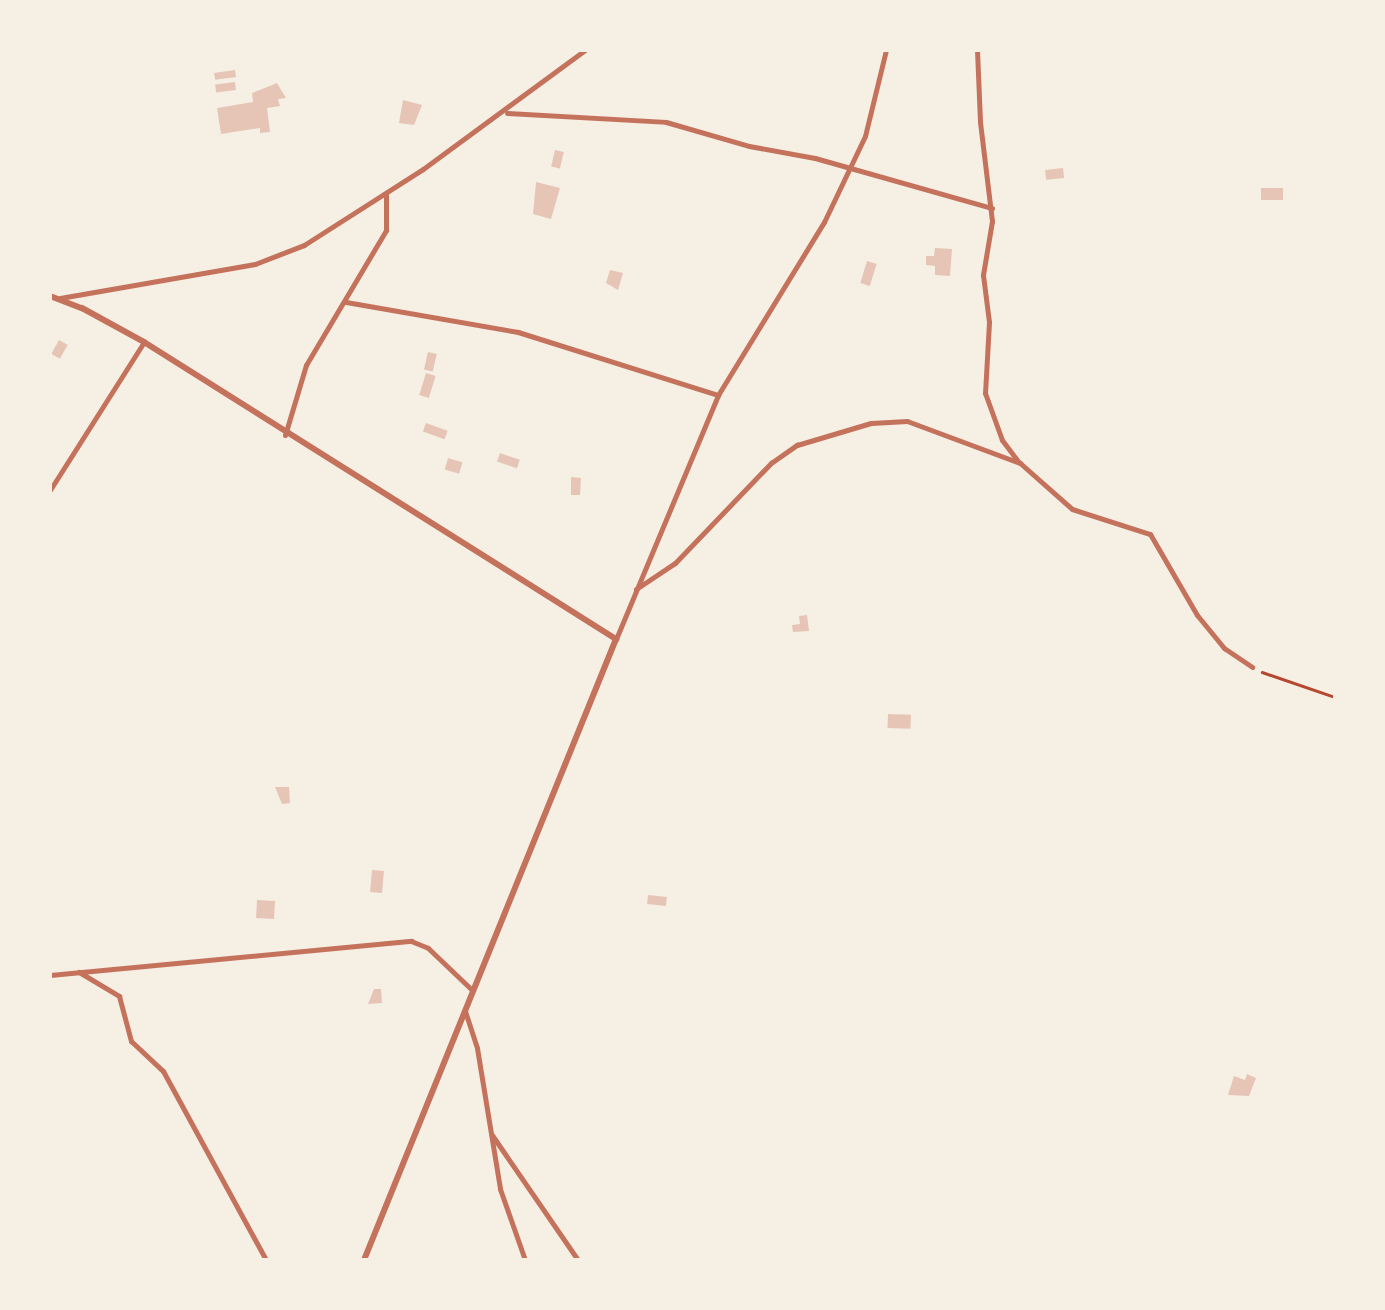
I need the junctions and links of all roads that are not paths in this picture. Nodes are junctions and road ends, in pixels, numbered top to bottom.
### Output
1 (585, 50) edge
2 (886, 50) edge
3 (978, 50) edge
4 (504, 113) junction
5 (848, 169) junction
6 (386, 194) junction
7 (992, 208) junction
8 (54, 297) edge
9 (346, 302) junction
10 (144, 342) junction
11 (718, 395) junction
12 (285, 435) junction
13 (1020, 464) junction
14 (50, 490) edge
15 (636, 590) junction
16 (616, 640) junction
17 (1252, 668) road end
18 (76, 970) junction
19 (50, 975) edge
20 (471, 990) junction
21 (463, 1008) junction
22 (491, 1134) junction
23 (266, 1260) edge
24 (364, 1260) edge
25 (525, 1260) edge
26 (578, 1260) edge

1 - 4 street
2 - 5 street
3 - 7 street
4 - 5 street
4 - 6 street
5 - 7 street
5 - 11 street
6 - 8 street
6 - 9 street
7 - 13 street
8 - 10 street
9 - 11 street
9 - 12 street
10 - 12 street
10 - 14 street
11 - 15 street
12 - 16 street
13 - 15 street
13 - 17 street
15 - 16 street
16 - 20 street
18 - 19 street
18 - 20 street
18 - 23 street
20 - 21 street
21 - 22 street
21 - 24 street
22 - 25 street
22 - 26 street

